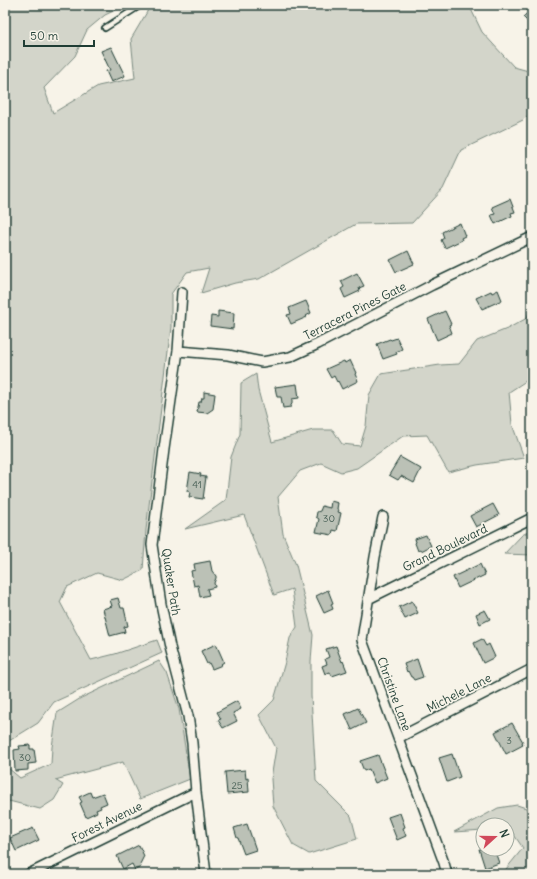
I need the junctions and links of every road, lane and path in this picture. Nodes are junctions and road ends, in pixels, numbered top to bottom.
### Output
1 (141, 5) edge
2 (105, 28) dead end
3 (532, 237) edge
4 (182, 292) dead end
5 (178, 351) junction
6 (383, 517) dead end
7 (532, 518) edge
8 (368, 599) junction
9 (532, 669) edge
10 (398, 738) junction
11 (196, 792) junction
12 (29, 874) edge
13 (206, 874) edge
14 (447, 874) edge

1 - 2 lane
3 - 5 street, Terracera Pines Gate
4 - 5 street, Quaker Path
5 - 11 street, Quaker Path
6 - 8 street, Christine Lane
7 - 8 street, Grand Boulevard
8 - 10 street, Christine Lane
9 - 10 street, Michele Lane
10 - 14 street, Christine Lane
11 - 12 street, Forest Avenue
11 - 13 street, Quaker Path

